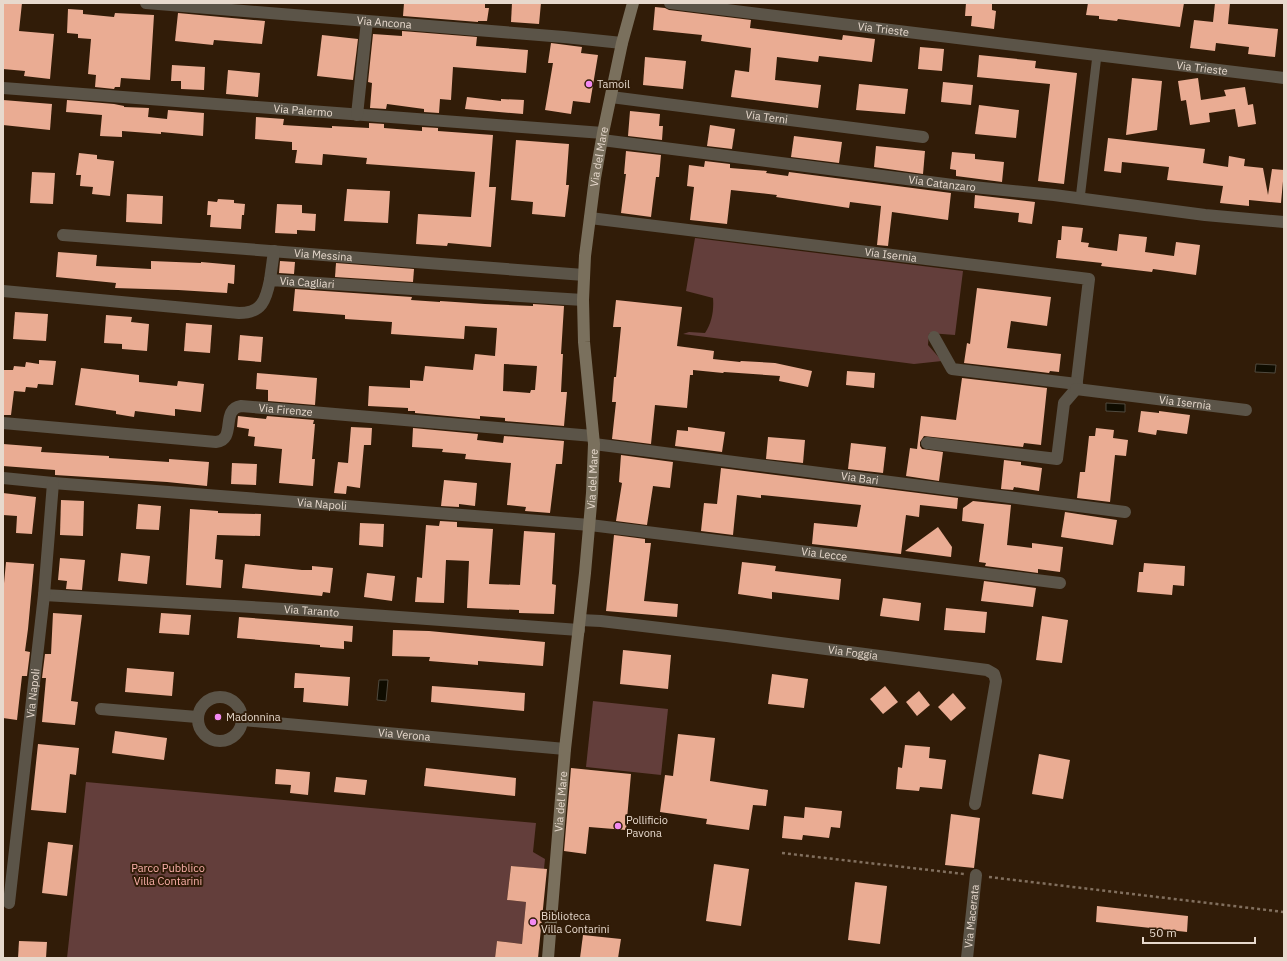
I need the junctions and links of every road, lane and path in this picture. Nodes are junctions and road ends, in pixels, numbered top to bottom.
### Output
1 (146, 3) edge
2 (633, 3) edge
3 (670, 3) edge
4 (367, 21) junction
5 (622, 43) junction
6 (1097, 55) junction
7 (1284, 78) edge
8 (3, 88) edge
9 (611, 97) junction
10 (357, 115) junction
11 (602, 137) junction
12 (923, 137) dead end
13 (1080, 199) junction
14 (590, 218) junction
15 (1284, 222) edge
16 (63, 235) dead end
17 (274, 251) junction
18 (584, 275) junction
19 (270, 280) junction
20 (3, 291) edge
21 (583, 300) junction
22 (934, 337) dead end
23 (1076, 386) junction
24 (1246, 410) dead end
25 (3, 423) edge
26 (594, 440) junction
27 (926, 443) dead end
28 (3, 478) edge
29 (53, 483) junction
30 (1125, 512) dead end
31 (590, 525) junction
32 (1060, 583) dead end
33 (44, 594) junction
34 (579, 625) junction
35 (101, 709) dead end
36 (197, 717) junction
37 (242, 720) junction
38 (566, 749) junction
39 (975, 804) dead end
40 (782, 853) dead end
41 (976, 875) junction
42 (9, 903) dead end
43 (1284, 912) edge
44 (548, 958) edge
45 (967, 958) edge

1 - 4 street, Via Ancona
2 - 5 main road, Via del Mare
3 - 6 street, Via Trieste
4 - 5 street, Via Ancona
4 - 10 street
5 - 9 main road, Via del Mare
6 - 7 street, Via Trieste
6 - 13 lane
8 - 10 street, Via Palermo
9 - 11 main road, Via del Mare
9 - 12 street, Via Terni
10 - 11 street, Via Palermo
11 - 13 street, Via Catanzaro
11 - 14 main road, Via del Mare
13 - 15 street, Via Catanzaro
14 - 18 main road, Via del Mare
14 - 23 street, Via Isernia
16 - 17 street, Via Messina
17 - 18 street, Via Messina
17 - 19 street
18 - 21 main road, Via del Mare
19 - 20 street, Via Cagliari
19 - 21 street, Via Cagliari
21 - 26 main road, Via del Mare
22 - 23 street, Via Isernia
23 - 24 street, Via Isernia
23 - 27 street
25 - 26 street, Via Firenze
26 - 30 street, Via Bari
26 - 31 main road, Via del Mare
28 - 29 street, Via Napoli
29 - 31 street, Via Napoli
29 - 33 street, Via Napoli
31 - 32 street, Via Lecce
31 - 34 main road, Via del Mare
33 - 34 street, Via Taranto
33 - 42 street, Via Napoli
34 - 38 main road, Via del Mare
34 - 39 street, Via Foggia
35 - 36 street
36 - 37 street
36 - 37 street
37 - 38 street, Via Verona
38 - 44 main road, Via del Mare
40 - 41 path
41 - 43 path
41 - 45 street, Via Macerata

